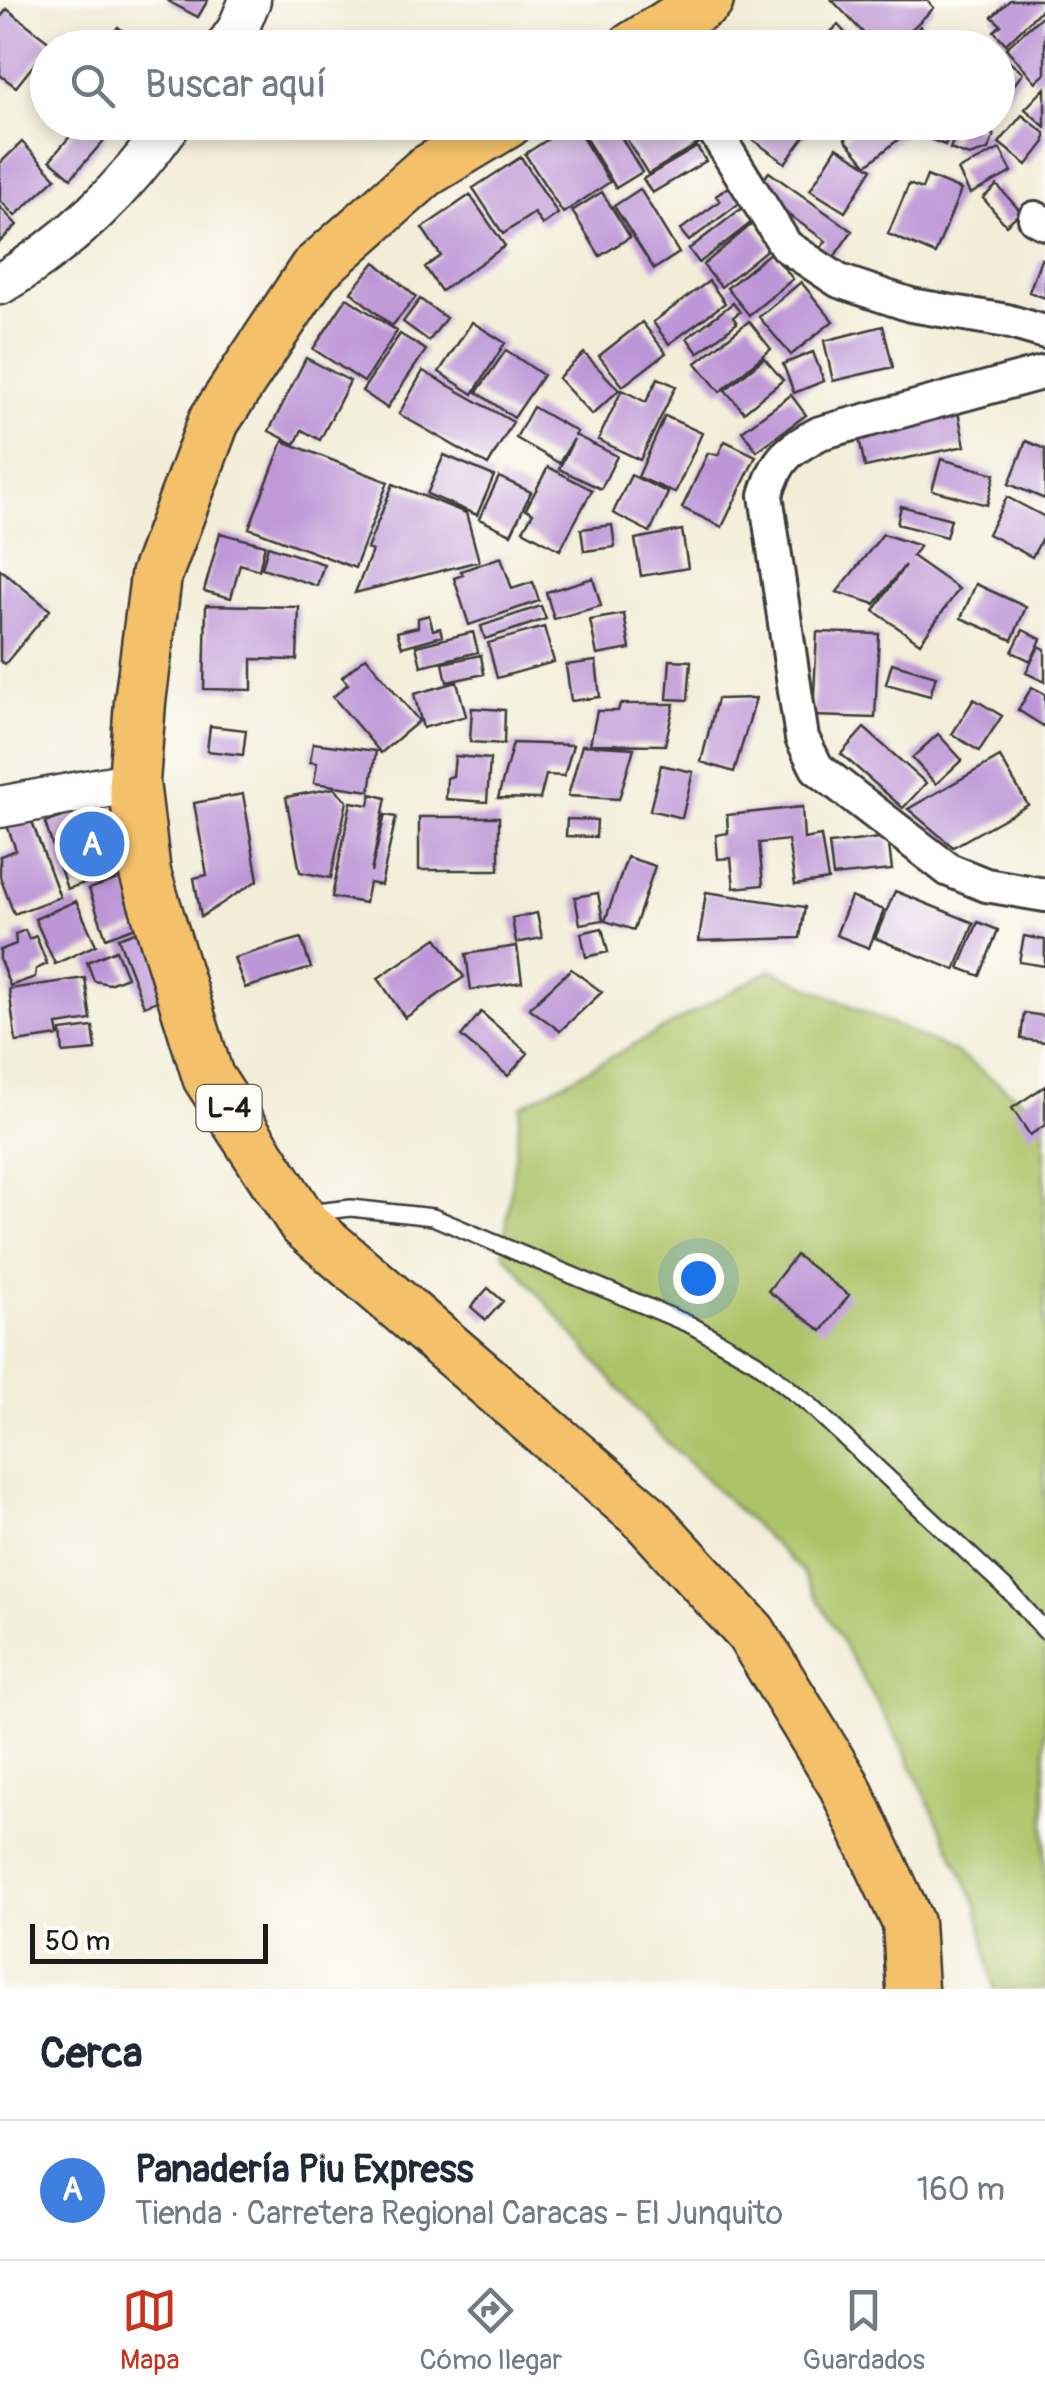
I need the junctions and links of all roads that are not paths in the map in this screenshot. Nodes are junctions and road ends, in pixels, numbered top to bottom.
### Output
1 (250, 0) edge
2 (708, 0) edge
3 (237, 30) edge
4 (668, 30) edge
5 (157, 140) edge
6 (478, 140) edge
7 (719, 140) edge
8 (0, 284) edge
9 (1045, 332) edge
10 (1045, 372) edge
11 (134, 782) junction
12 (0, 807) edge
13 (1045, 895) edge
14 (298, 1214) junction
15 (1045, 1631) edge
16 (912, 1989) edge

1 - 3 street
2 - 4 main road
5 - 8 street
6 - 11 main road, L-4
7 - 9 street
10 - 13 street
11 - 12 street
11 - 14 main road, L-4
14 - 15 lane
14 - 16 main road, L-4

